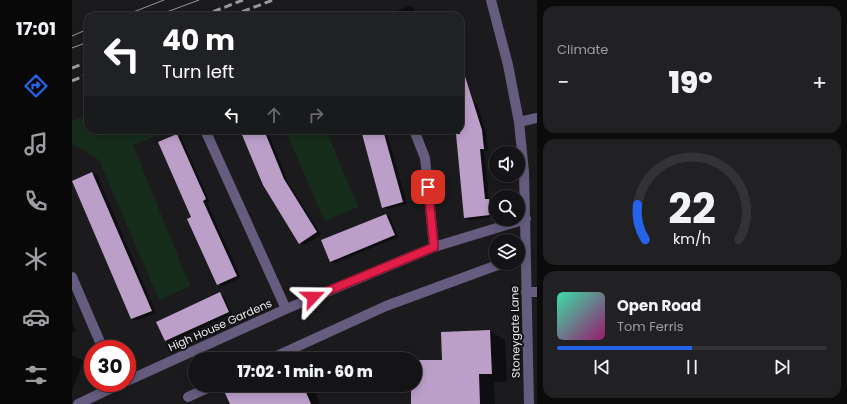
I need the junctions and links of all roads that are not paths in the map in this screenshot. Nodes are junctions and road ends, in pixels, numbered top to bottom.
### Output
1 (491, 0) edge
2 (537, 118) edge
3 (519, 122) junction
4 (208, 134) edge
5 (415, 134) edge
6 (526, 219) junction
7 (524, 234) edge
8 (434, 247) junction
9 (489, 268) edge
10 (524, 270) edge
11 (72, 277) edge
12 (526, 292) junction
13 (537, 292) edge
14 (286, 309) junction
15 (99, 340) edge
16 (285, 352) edge
17 (136, 376) edge
18 (103, 392) edge
19 (199, 392) edge
20 (188, 397) dead end
21 (78, 404) edge
22 (529, 404) edge

1 - 3 street, Stoneygate Lane
2 - 3 street
3 - 6 street, Stoneygate Lane
4 - 14 street
5 - 8 street
6 - 7 street, Stoneygate Lane
6 - 8 street, High House Gardens
8 - 14 street, High House Gardens
9 - 16 street
10 - 12 street, Stoneygate Lane
11 - 15 street
12 - 13 street
12 - 22 street, Stoneygate Lane
14 - 17 street, High House Gardens
18 - 21 street, High House Gardens
19 - 20 street

